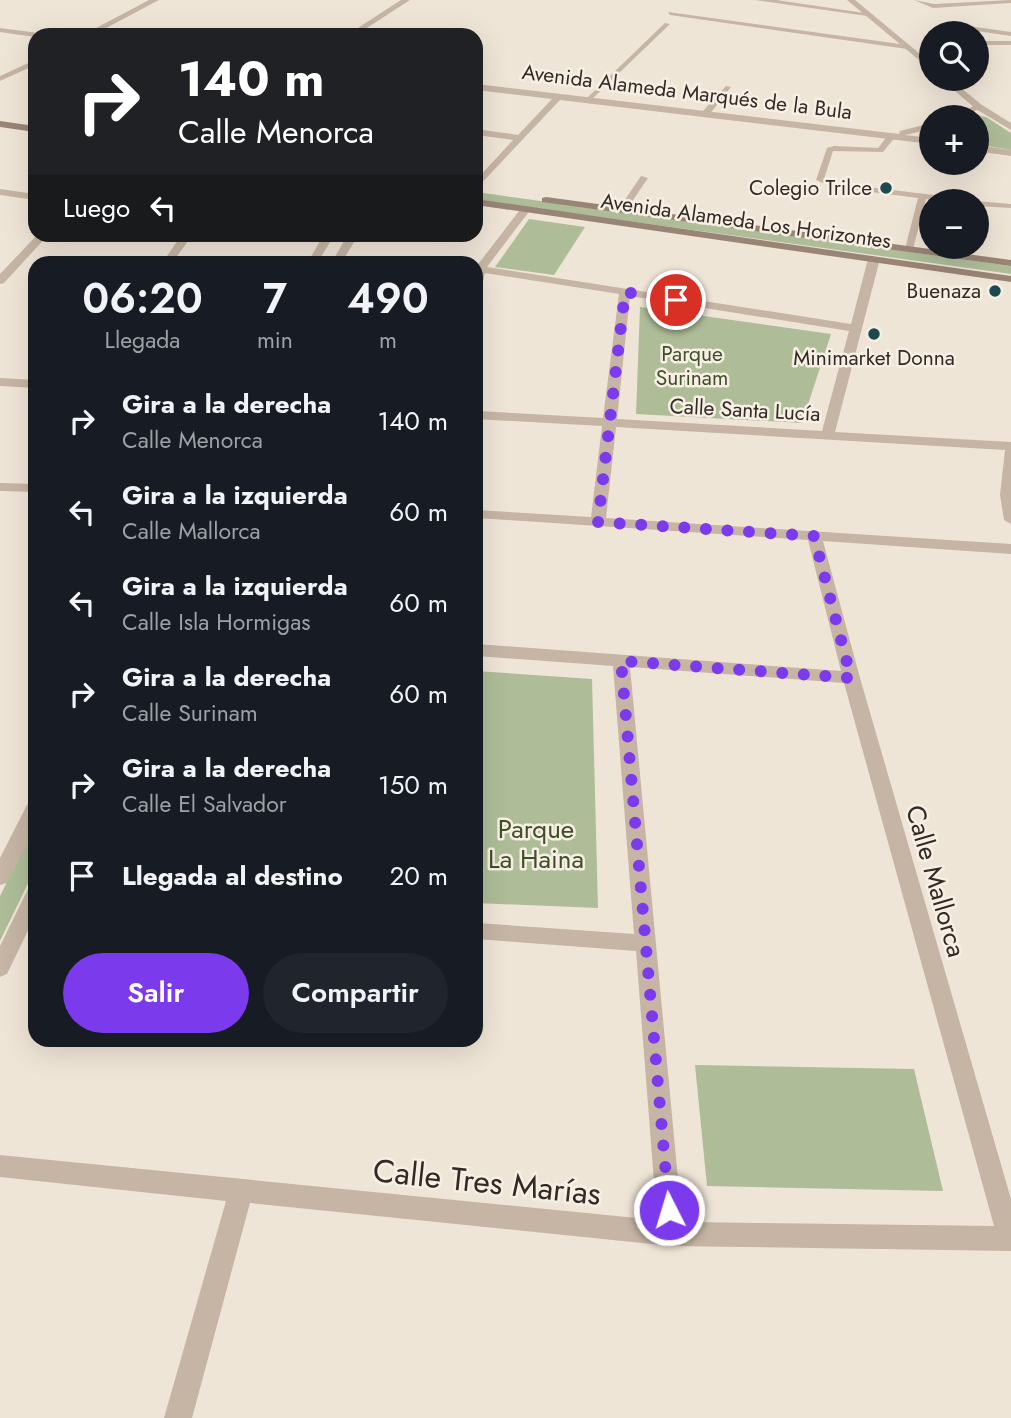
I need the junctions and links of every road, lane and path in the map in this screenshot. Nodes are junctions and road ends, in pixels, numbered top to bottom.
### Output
1 (155, 0) edge
2 (406, 0) edge
3 (759, 0) edge
4 (850, 0) edge
5 (918, 0) edge
6 (991, 1) edge
7 (1011, 1) edge
8 (670, 13) dead end
9 (867, 14) junction
10 (1011, 14) edge
11 (667, 24) dead end
12 (101, 28) edge
13 (362, 28) edge
14 (0, 30) edge
15 (989, 30) edge
16 (1011, 33) edge
17 (28, 34) edge
18 (989, 43) edge
19 (1011, 43) edge
20 (907, 47) junction
21 (919, 57) edge
22 (28, 65) edge
23 (0, 79) edge
24 (728, 87) dead end
25 (483, 90) edge
26 (960, 91) edge
27 (558, 97) junction
28 (588, 100) junction
29 (977, 105) edge
30 (706, 113) junction
31 (989, 113) edge
32 (0, 124) edge
33 (1011, 127) edge
34 (28, 128) edge
35 (919, 128) edge
36 (483, 133) edge
37 (893, 135) junction
38 (520, 138) junction
39 (919, 139) edge
40 (989, 150) edge
41 (1011, 153) edge
42 (644, 178) dead end
43 (483, 180) edge
44 (483, 189) edge
45 (0, 192) edge
46 (28, 196) edge
47 (919, 197) edge
48 (483, 203) edge
49 (989, 204) edge
50 (1011, 206) edge
51 (526, 209) junction
52 (919, 209) edge
53 (622, 210) junction
54 (36, 242) edge
55 (909, 249) junction
56 (8, 256) dead end
57 (21, 258) junction
58 (874, 259) junction
59 (1011, 263) edge
60 (483, 266) edge
61 (483, 270) edge
62 (1011, 279) edge
63 (0, 281) edge
64 (625, 292) junction
65 (855, 328) junction
66 (0, 382) edge
67 (28, 384) edge
68 (483, 415) edge
69 (610, 423) junction
70 (827, 436) junction
71 (1011, 448) edge
72 (6, 487) edge
73 (28, 488) edge
74 (0, 503) edge
75 (483, 514) edge
76 (1011, 520) edge
77 (598, 522) junction
78 (814, 536) junction
79 (1011, 549) edge
80 (483, 651) edge
81 (621, 661) junction
82 (851, 678) junction
83 (28, 822) edge
84 (0, 877) edge
85 (28, 910) edge
86 (483, 931) edge
87 (645, 943) junction
88 (0, 968) edge
89 (0, 1166) edge
90 (242, 1191) junction
91 (671, 1234) junction
92 (1011, 1239) edge
93 (178, 1418) edge

1 - 12 street
2 - 13 street
3 - 9 street
4 - 9 street
5 - 6 street
6 - 7 street
6 - 10 street
8 - 20 lane
9 - 20 street
11 - 28 lane
14 - 17 street
15 - 16 street
18 - 19 street
20 - 21 street
22 - 23 lane
24 - 30 lane
25 - 27 street, Avenida Alameda Marqués de la Bula
26 - 29 street
27 - 28 street, Avenida Alameda Marqués de la Bula
27 - 38 street
28 - 30 street, Avenida Alameda Marqués de la Bula
30 - 37 street, Avenida Alameda Marqués de la Bula
31 - 33 street
32 - 34 main road
35 - 37 street, Avenida Alameda Marqués de la Bula
36 - 38 street
37 - 39 street, Avenida Alameda Marqués de la Bula
37 - 47 lane
38 - 43 street
40 - 41 street
42 - 53 lane
44 - 53 main road, Avenida Alameda Los Horizontes
45 - 46 street
48 - 51 main road, Avenida Alameda Los Horizontes
49 - 50 lane
51 - 58 main road, Avenida Alameda Los Horizontes
51 - 60 street
52 - 55 lane
53 - 55 main road, Avenida Alameda Los Horizontes
54 - 57 street
55 - 59 main road, Avenida Alameda Los Horizontes
56 - 57 street
57 - 63 street
58 - 62 main road, Avenida Alameda Los Horizontes
58 - 65 street
61 - 64 street
64 - 65 street
64 - 69 street
65 - 70 street
66 - 67 street
68 - 69 street, Calle Santa Lucía
69 - 70 street, Calle Santa Lucía
69 - 77 street
70 - 71 street, Calle Santa Lucía
71 - 76 street
72 - 73 street
72 - 74 street
75 - 77 street
77 - 78 street
78 - 79 street
78 - 82 street, Calle Mallorca
80 - 81 street
81 - 82 street
81 - 87 street
82 - 92 street, Calle Mallorca
83 - 84 street
85 - 88 street
86 - 87 street
87 - 91 street
89 - 90 street, Calle Tres Marías
90 - 91 street, Calle Tres Marías
90 - 93 street
91 - 92 street, Calle Tres Marías

